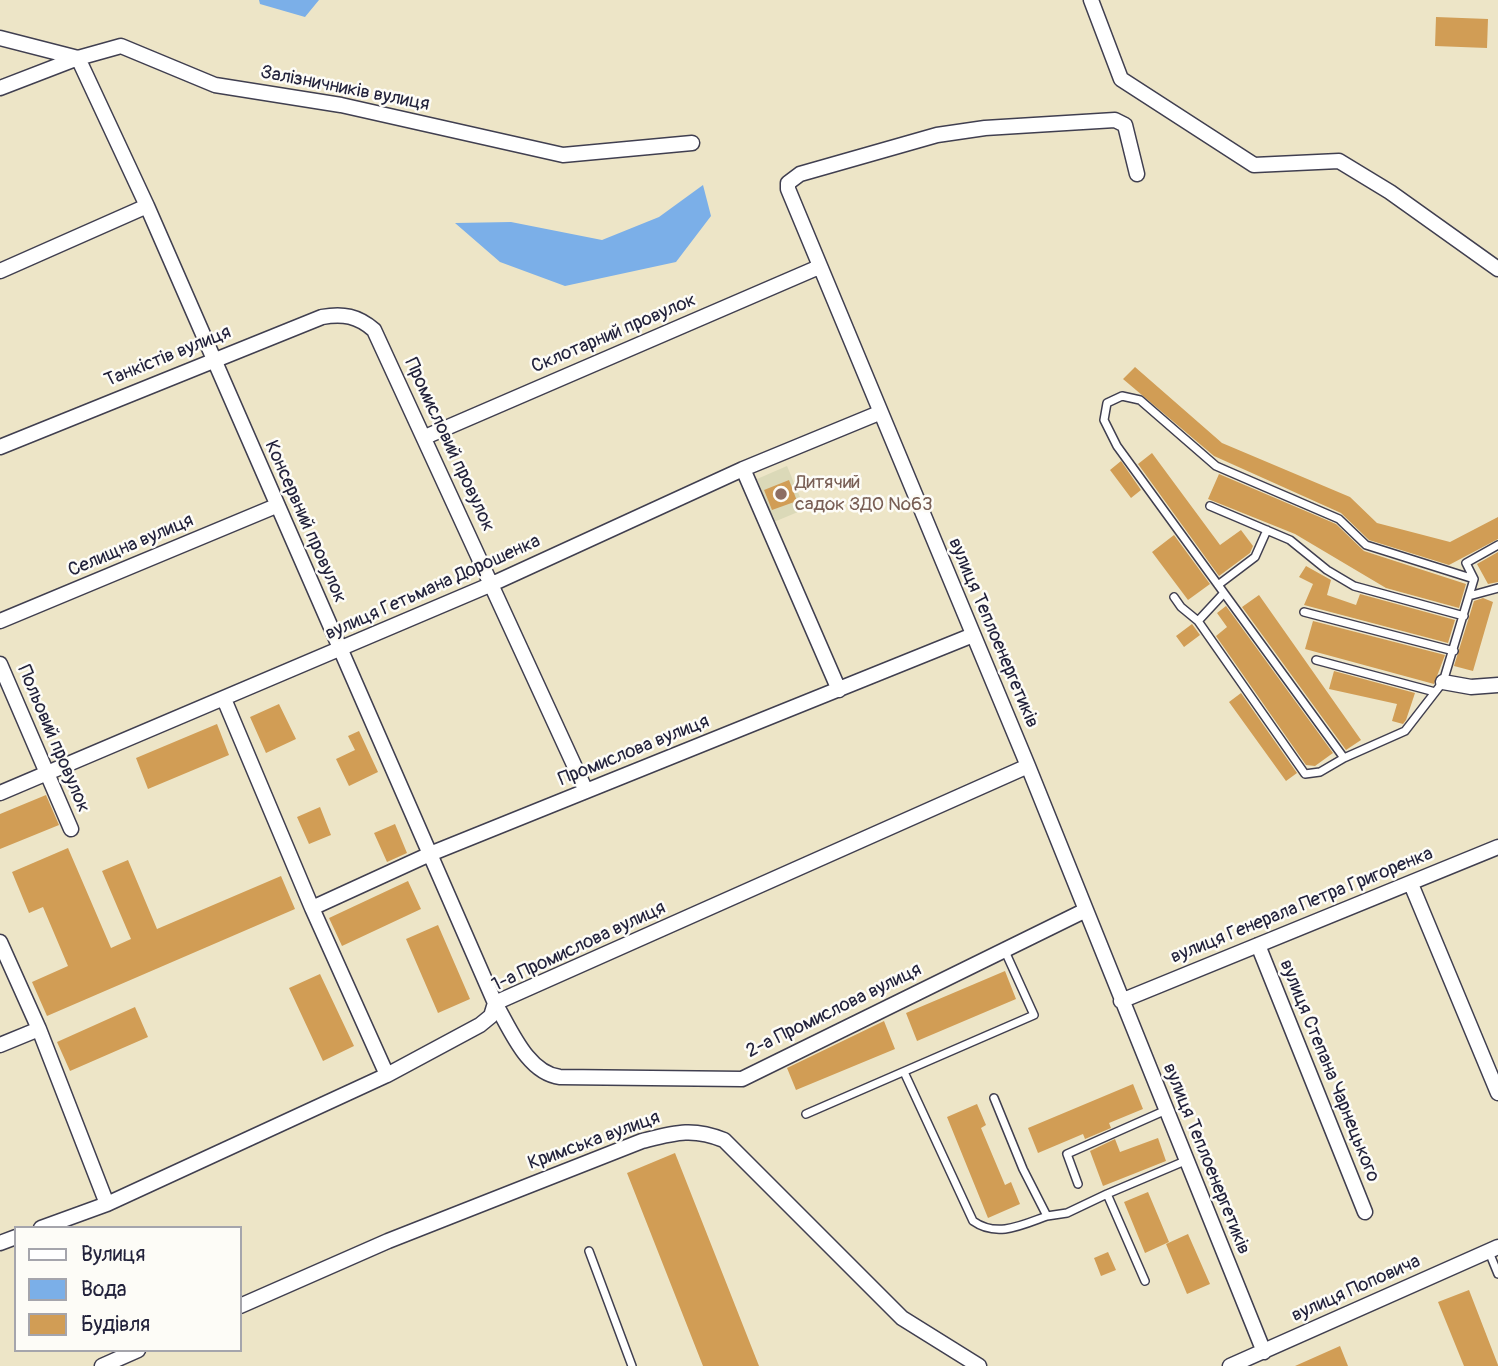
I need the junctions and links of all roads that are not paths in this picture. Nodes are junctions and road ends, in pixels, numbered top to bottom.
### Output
1 (1091, 0) edge
2 (0, 38) edge
3 (78, 58) junction
4 (0, 88) edge
5 (692, 143) dead end
6 (1137, 174) dead end
7 (147, 206) junction
8 (819, 267) junction
9 (1498, 269) edge
10 (0, 271) edge
11 (353, 317) joint
12 (213, 359) junction
13 (879, 413) junction
14 (425, 437) junction
15 (0, 447) edge
16 (743, 469) junction
17 (276, 506) junction
18 (1210, 506) dead end
19 (1266, 530) junction
20 (1498, 545) edge
21 (1474, 579) junction
22 (492, 584) junction
23 (1218, 585) junction
24 (1498, 588) edge
25 (1224, 593) junction
26 (1469, 596) junction
27 (1174, 597) dead end
28 (1304, 612) dead end
29 (1464, 615) junction
30 (0, 621) edge
31 (1198, 621) junction
32 (973, 635) junction
33 (340, 650) junction
34 (1454, 651) junction
35 (1316, 660) dead end
36 (0, 664) edge
37 (1498, 685) edge
38 (1439, 687) junction
39 (839, 690) junction
40 (224, 699) junction
41 (1344, 758) junction
42 (1028, 766) junction
43 (47, 773) junction
44 (586, 791) junction
45 (0, 793) edge
46 (71, 830) dead end
47 (1498, 847) edge
48 (430, 855) junction
49 (1410, 884) junction
50 (312, 908) junction
51 (1086, 910) junction
52 (0, 942) edge
53 (1258, 945) junction
54 (1004, 949) junction
55 (1121, 1001) junction
56 (495, 1003) junction
57 (39, 1029) junction
58 (0, 1045) edge
59 (1493, 1066) edge
60 (904, 1072) junction
61 (387, 1075) junction
62 (1498, 1093) edge
63 (994, 1098) dead end
64 (1164, 1111) junction
65 (806, 1115) dead end
66 (1185, 1161) junction
67 (1078, 1184) dead end
68 (1107, 1194) junction
69 (107, 1204) junction
70 (1365, 1212) dead end
71 (1047, 1216) junction
72 (46, 1226) edge
73 (1493, 1249) edge
74 (590, 1251) dead end
75 (1498, 1274) edge
76 (1145, 1280) dead end
77 (242, 1305) edge
78 (134, 1352) edge
79 (1264, 1352) junction
80 (102, 1366) edge
81 (632, 1366) edge
82 (979, 1366) edge
83 (1230, 1366) edge

1 - 9 street
2 - 3 street, Залізничників вулиця
3 - 4 street
3 - 5 street, Залізничників вулиця
3 - 7 street, Консервний провулок
6 - 8 street, вулиця Теплоенергетиків
7 - 10 street
7 - 12 street, Консервний провулок
8 - 13 street, вулиця Теплоенергетиків
8 - 14 street, Склотарний провулок
11 - 12 street, Танкістів вулиця
11 - 14 street, Промисловий провулок
12 - 15 street, Танкістів вулиця
12 - 17 street, Консервний провулок
13 - 16 street, вулиця Гетьмана Дорошенка
13 - 32 street, вулиця Теплоенергетиків
14 - 22 street, Промисловий провулок
16 - 22 street, вулиця Гетьмана Дорошенка
16 - 39 street
17 - 30 street, Селищна вулиця
17 - 33 street, Консервний провулок
18 - 19 lane
19 - 23 lane
19 - 29 lane
20 - 21 lane
21 - 23 lane
21 - 26 lane
22 - 33 street, вулиця Гетьмана Дорошенка
22 - 44 street, Промисловий провулок
23 - 25 lane
24 - 26 lane
25 - 31 lane
25 - 41 lane
26 - 29 lane
27 - 31 lane
28 - 34 lane
29 - 34 lane
31 - 41 lane
32 - 39 street, Промислова вулиця
32 - 42 street, вулиця Теплоенергетиків
33 - 40 street, вулиця Гетьмана Дорошенка
33 - 48 street, Консервний провулок
34 - 38 lane
35 - 38 lane
36 - 43 street, Польовий провулок
37 - 38 street
38 - 41 lane
39 - 44 street, Промислова вулиця
40 - 43 street, вулиця Гетьмана Дорошенка
40 - 50 street
42 - 51 street, вулиця Теплоенергетиків
42 - 56 street, 1-а Промислова вулиця
43 - 45 street, вулиця Гетьмана Дорошенка
43 - 46 street, Польовий провулок
44 - 48 street, Промислова вулиця
47 - 49 street, вулиця Генерала Петра Григоренка
48 - 50 street, Промислова вулиця
48 - 56 street, Консервний провулок
49 - 53 street, вулиця Генерала Петра Григоренка
49 - 59 street
50 - 61 street
51 - 54 street, 2-а Промислова вулиця
51 - 55 street, вулиця Теплоенергетиків
52 - 57 street
53 - 55 street, вулиця Генерала Петра Григоренка
53 - 70 street, вулиця Степана Чарнецького
54 - 56 street, 2-а Промислова вулиця
54 - 60 lane
55 - 64 street, вулиця Теплоенергетиків
56 - 61 street, 1-а Промислова вулиця
57 - 58 street
57 - 69 street
59 - 62 street
60 - 65 lane
60 - 71 lane
61 - 69 street, 1-а Промислова вулиця
63 - 71 lane
64 - 66 street, вулиця Теплоенергетиків
64 - 67 lane
66 - 68 lane
66 - 79 street, вулиця Теплоенергетиків
68 - 71 lane
68 - 76 lane
69 - 72 street, 1-а Промислова вулиця
73 - 75 lane
73 - 79 street, вулиця Поповича
74 - 81 lane
77 - 82 street, Кримська вулиця
78 - 80 street
79 - 83 street, вулиця Поповича

